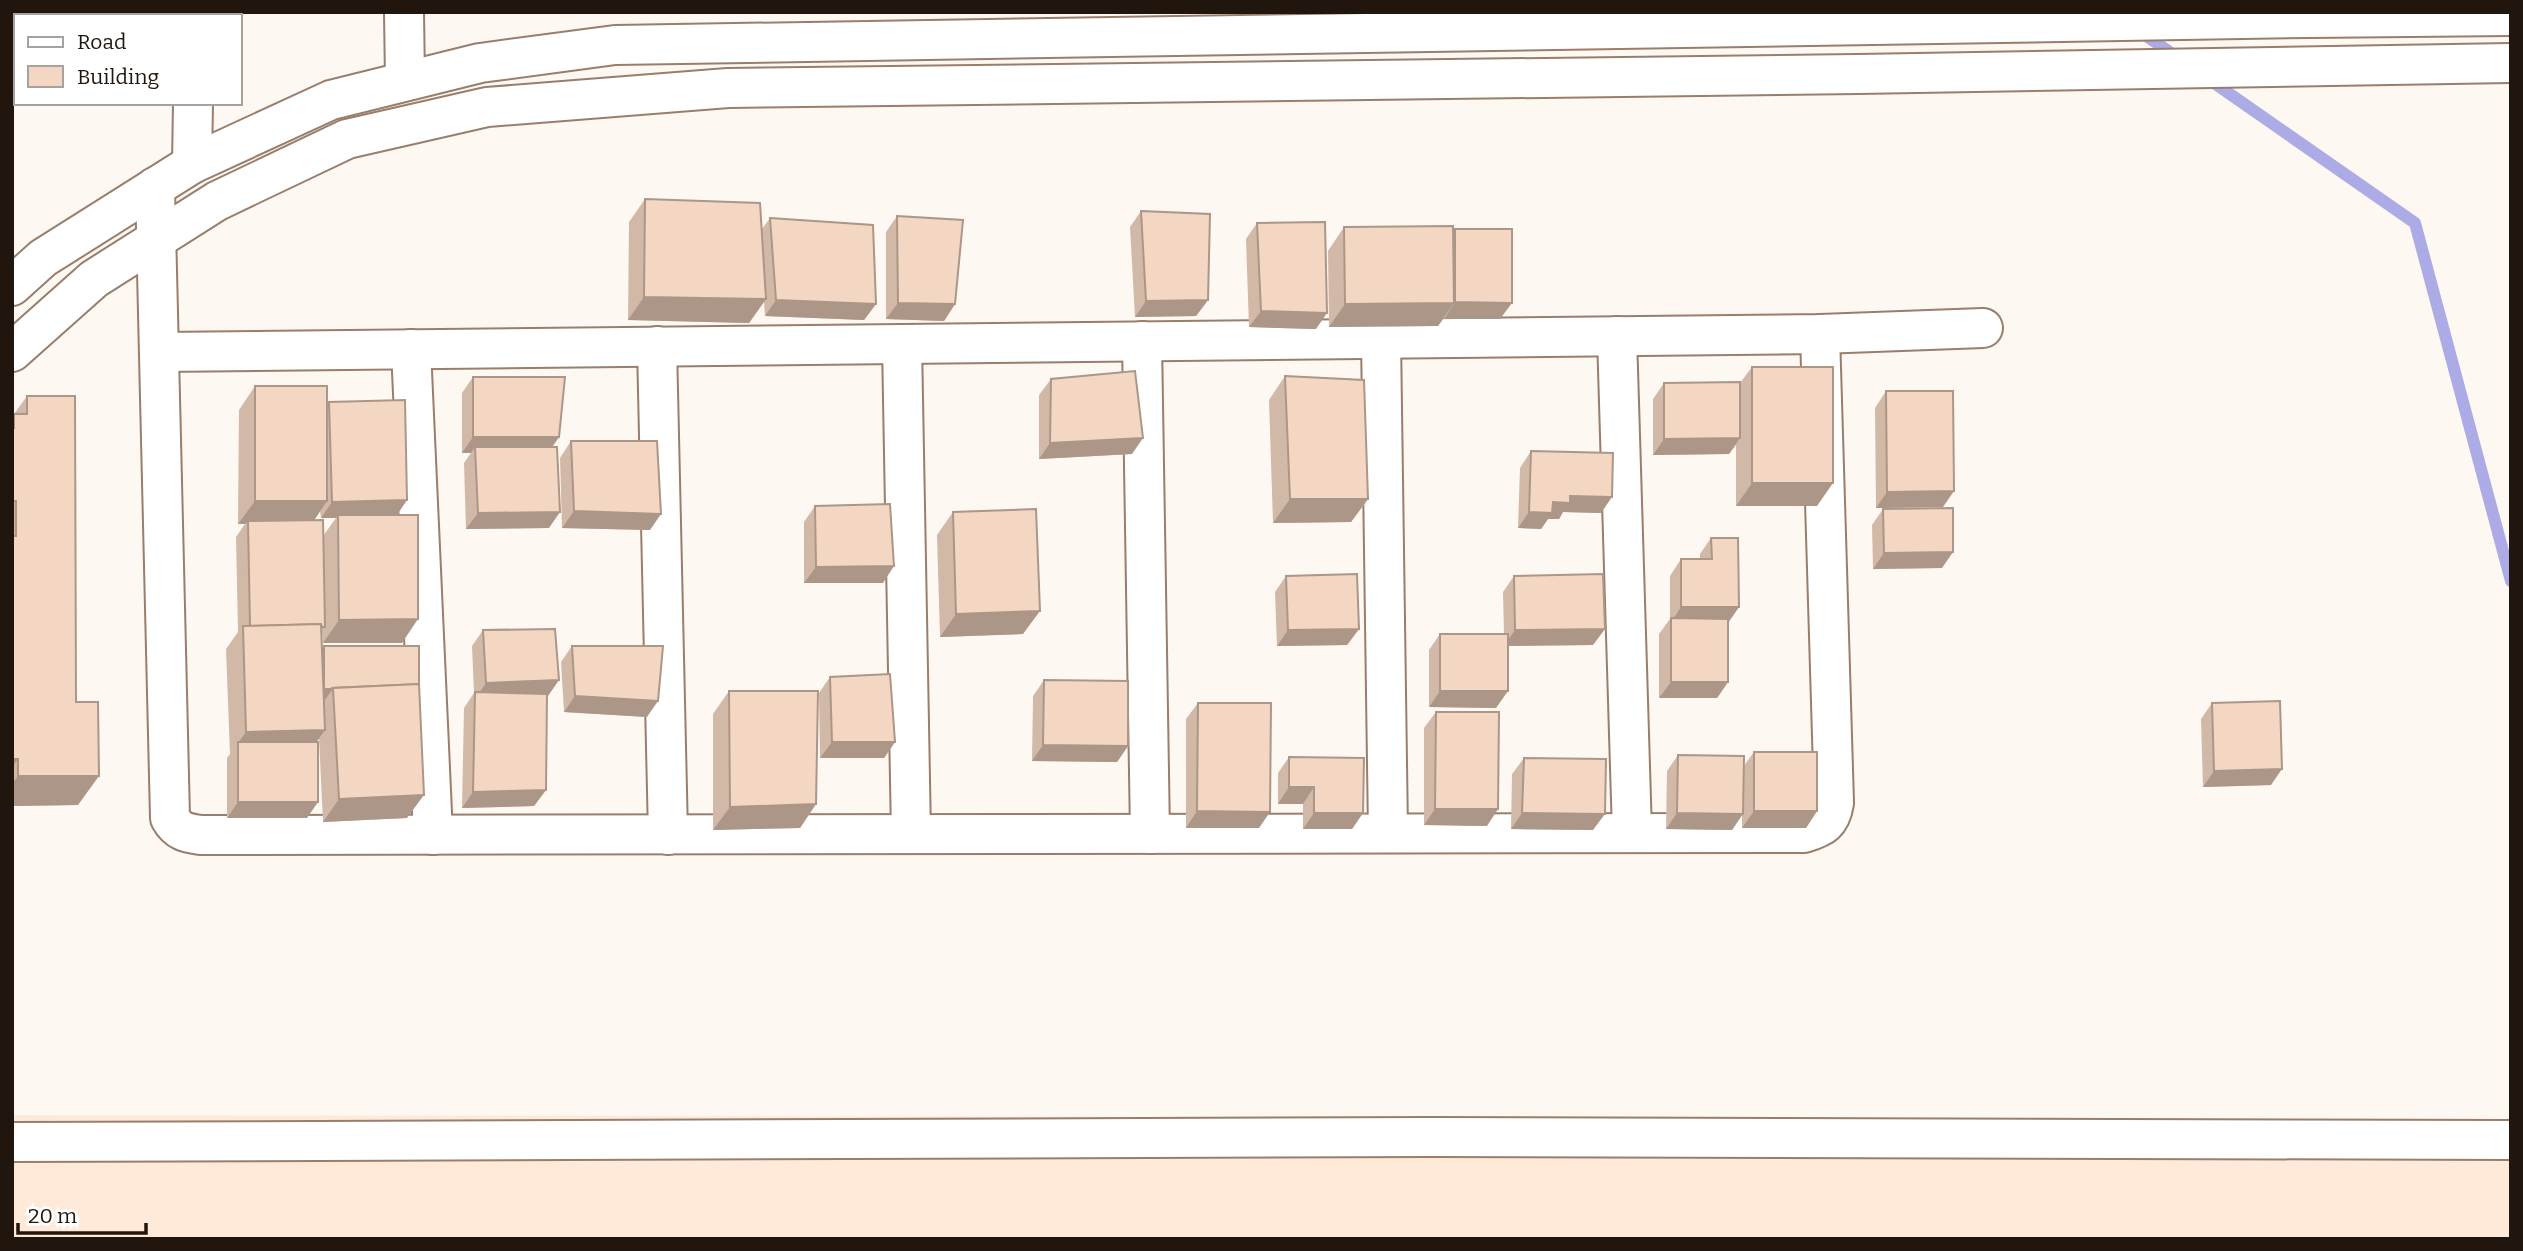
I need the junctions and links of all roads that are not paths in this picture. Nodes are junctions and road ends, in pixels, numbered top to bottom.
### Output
1 (404, 12) edge
2 (2438, 15) edge
3 (2299, 16) edge
4 (2511, 16) edge
5 (1510, 22) edge
6 (2094, 22) junction
7 (1352, 23) edge
8 (1175, 24) edge
9 (2511, 63) edge
10 (2295, 65) junction
11 (2080, 70) junction
12 (405, 81) junction
13 (193, 105) edge
14 (192, 164) junction
15 (155, 187) junction
16 (158, 239) junction
17 (12, 286) edge
18 (1983, 328) dead end
19 (1820, 334) junction
20 (1617, 336) junction
21 (1381, 338) junction
22 (1142, 341) junction
23 (902, 344) junction
24 (657, 346) junction
25 (411, 349) junction
26 (12, 352) edge
27 (160, 352) junction
28 (1388, 833) junction
29 (1632, 833) junction
30 (911, 834) junction
31 (1150, 834) junction
32 (433, 835) junction
33 (668, 835) junction
34 (2511, 1140) edge
35 (12, 1142) edge

1 - 12 street
2 - 3 street
2 - 4 street
3 - 6 street
3 - 10 street
5 - 6 street
5 - 7 street
6 - 11 street
7 - 8 street
8 - 12 street
9 - 10 street
10 - 11 street
11 - 16 street
12 - 14 street
13 - 14 street
14 - 15 street
15 - 16 street
15 - 17 street
16 - 26 street
16 - 27 street
18 - 19 street
19 - 20 street
19 - 29 street
20 - 21 street
20 - 29 street
21 - 22 street
21 - 28 street
22 - 23 street
22 - 31 street
23 - 24 street
23 - 30 street
24 - 25 street
24 - 33 street
25 - 27 street
25 - 32 street
27 - 32 street
28 - 29 street
28 - 31 street
30 - 31 street
30 - 33 street
32 - 33 street
34 - 35 street

